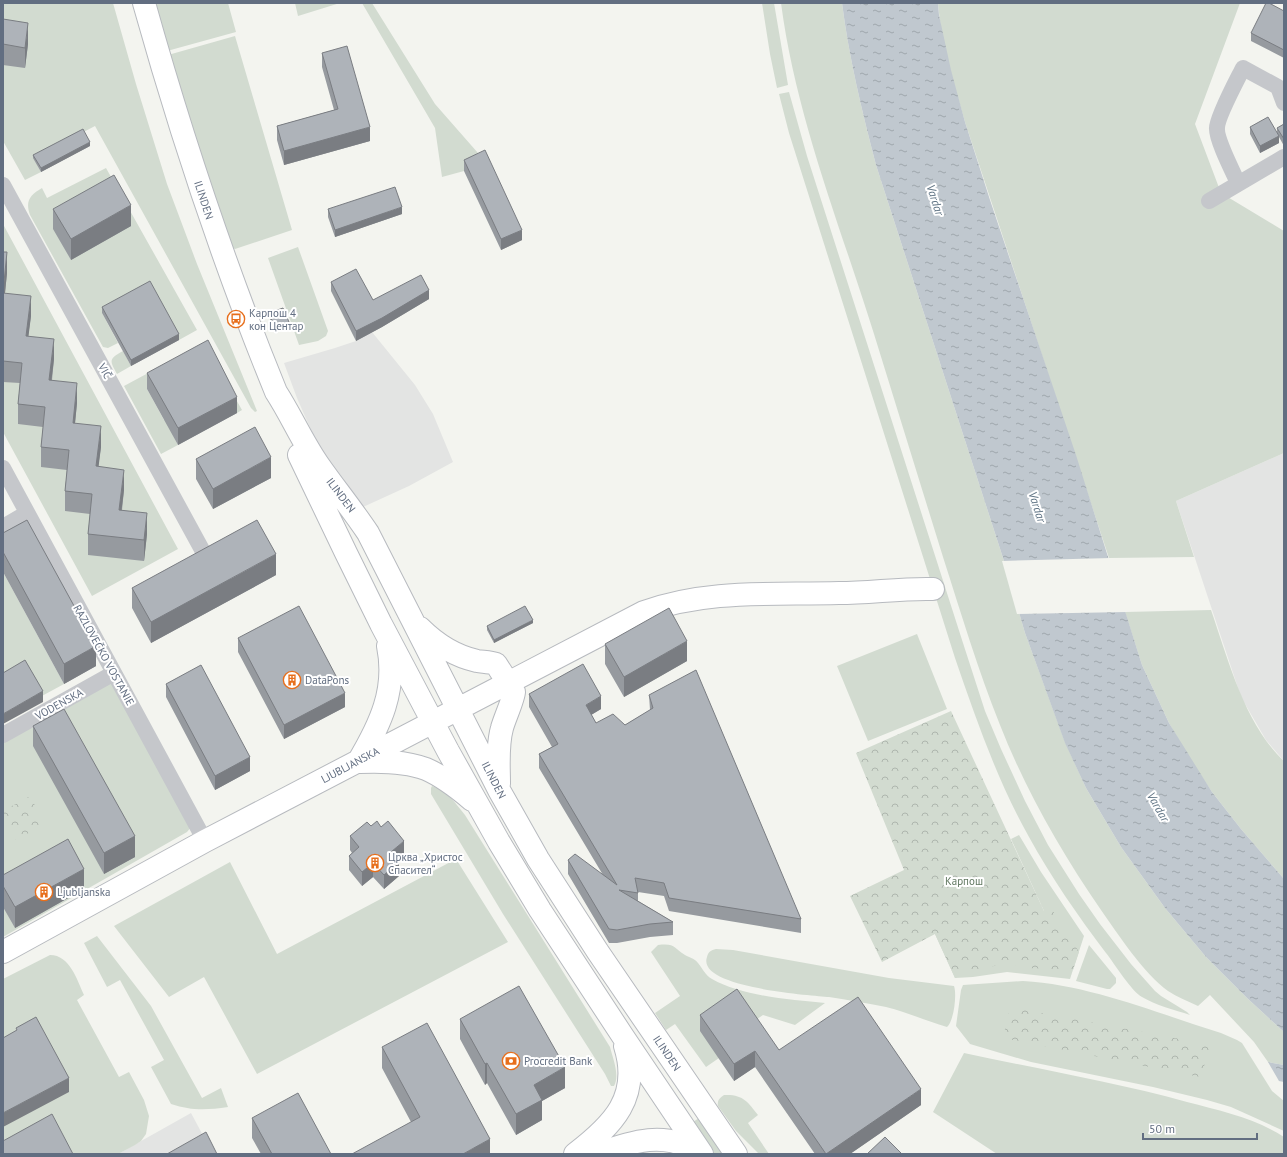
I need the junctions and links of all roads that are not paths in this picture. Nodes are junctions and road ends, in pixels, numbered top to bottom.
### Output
1 (144, 3) edge
2 (1284, 103) edge
3 (1284, 156) edge
4 (1238, 183) junction
5 (5, 194) edge
6 (1209, 201) dead end
7 (276, 392) junction
8 (3, 468) edge
9 (27, 513) junction
10 (3, 527) edge
11 (206, 557) edge
12 (933, 589) dead end
13 (414, 622) junction
14 (381, 624) junction
15 (114, 673) junction
16 (508, 683) junction
17 (458, 709) junction
18 (433, 722) junction
19 (3, 735) edge
20 (358, 762) junction
21 (499, 790) junction
22 (478, 805) junction
23 (205, 841) junction
24 (3, 952) edge
25 (622, 1035) junction
26 (575, 1154) edge
27 (597, 1154) edge
28 (698, 1154) edge
29 (702, 1154) edge
30 (736, 1154) edge

1 - 7 street, ILINDEN
2 - 4 street
3 - 4 street
4 - 6 street
5 - 11 street, VIČ
7 - 13 street, ILINDEN
7 - 14 street, ILINDEN
8 - 9 street, RAZLOVEČKO VOSTANIE
9 - 10 street
9 - 15 street, RAZLOVEČKO VOSTANIE
12 - 16 street, LJUBLJANSKA
13 - 16 street
13 - 17 street, ILINDEN
14 - 18 street, ILINDEN
14 - 20 street
15 - 19 street, VODENSKA
15 - 23 street, RAZLOVEČKO VOSTANIE
16 - 17 street, LJUBLJANSKA
16 - 21 street
17 - 18 street, LJUBLJANSKA
17 - 21 street, ILINDEN
18 - 20 street, LJUBLJANSKA
18 - 22 street, ILINDEN
20 - 22 street
20 - 23 street, LJUBLJANSKA
21 - 30 street, ILINDEN
22 - 25 street, ILINDEN
23 - 24 street, LJUBLJANSKA
25 - 26 street
25 - 29 street, ILINDEN
27 - 28 street

